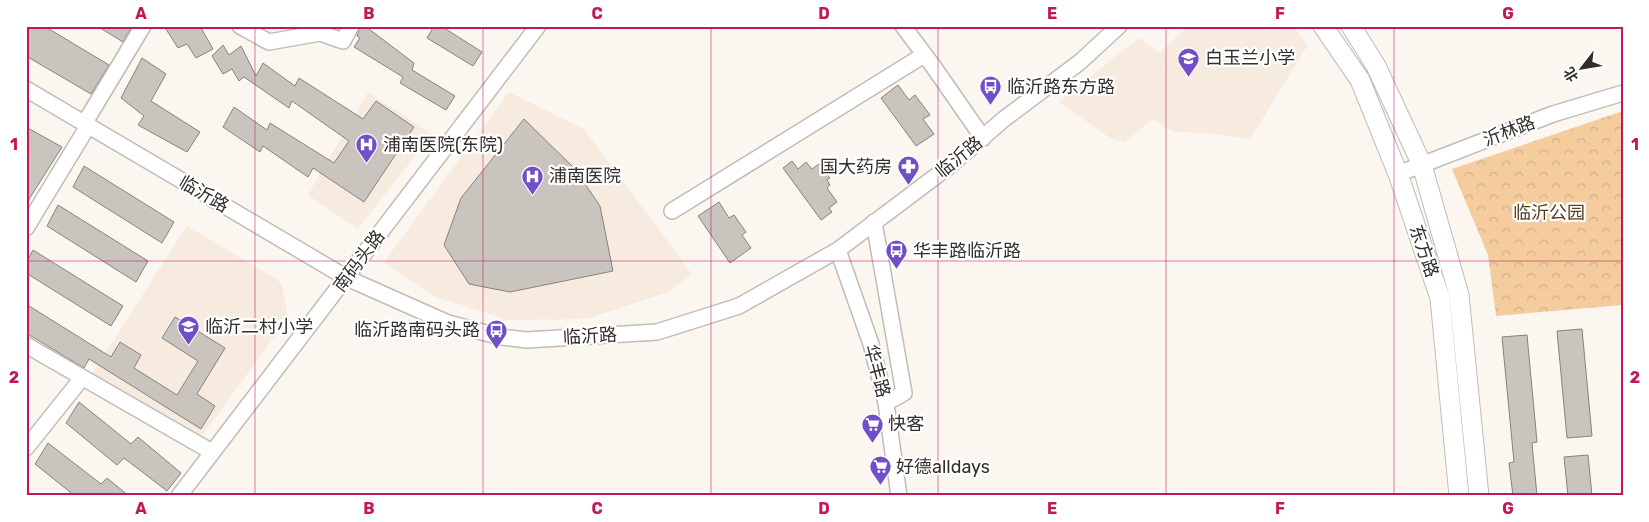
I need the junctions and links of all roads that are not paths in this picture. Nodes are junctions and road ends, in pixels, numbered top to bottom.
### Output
1 (143, 26) edge
2 (240, 26) edge
3 (351, 26) edge
4 (538, 26) edge
5 (902, 26) edge
6 (1119, 26) edge
7 (1323, 26) edge
8 (1351, 26) edge
9 (924, 54) junction
10 (26, 89) edge
11 (1623, 93) edge
12 (86, 125) junction
13 (983, 138) junction
14 (1422, 165) junction
15 (1398, 174) junction
16 (672, 211) dead end
17 (874, 222) junction
18 (26, 228) edge
19 (838, 250) junction
20 (346, 278) junction
21 (26, 346) edge
22 (82, 378) junction
23 (886, 403) junction
24 (26, 448) edge
25 (212, 452) junction
26 (179, 496) edge
27 (899, 496) edge
28 (1459, 496) edge
29 (1479, 496) edge

1 - 12 street
2 - 3 street
4 - 20 street, 南码头路
5 - 9 street
6 - 13 street, 临沂路
7 - 15 main road, 东方路
8 - 14 main road, 东方路
9 - 13 street
9 - 16 street
10 - 12 street, 临沂路
11 - 14 street, 沂林路
12 - 18 street
12 - 20 street, 临沂路
13 - 17 street, 临沂路
14 - 15 street, 沂林路
14 - 29 main road, 东方路
15 - 28 main road, 东方路
17 - 19 street, 临沂路
17 - 23 street
19 - 20 street, 临沂路
19 - 23 street, 华丰路
20 - 25 street, 南码头路
21 - 22 street
22 - 24 street
22 - 25 street
23 - 27 street, 华丰路
25 - 26 street, 南码头路

